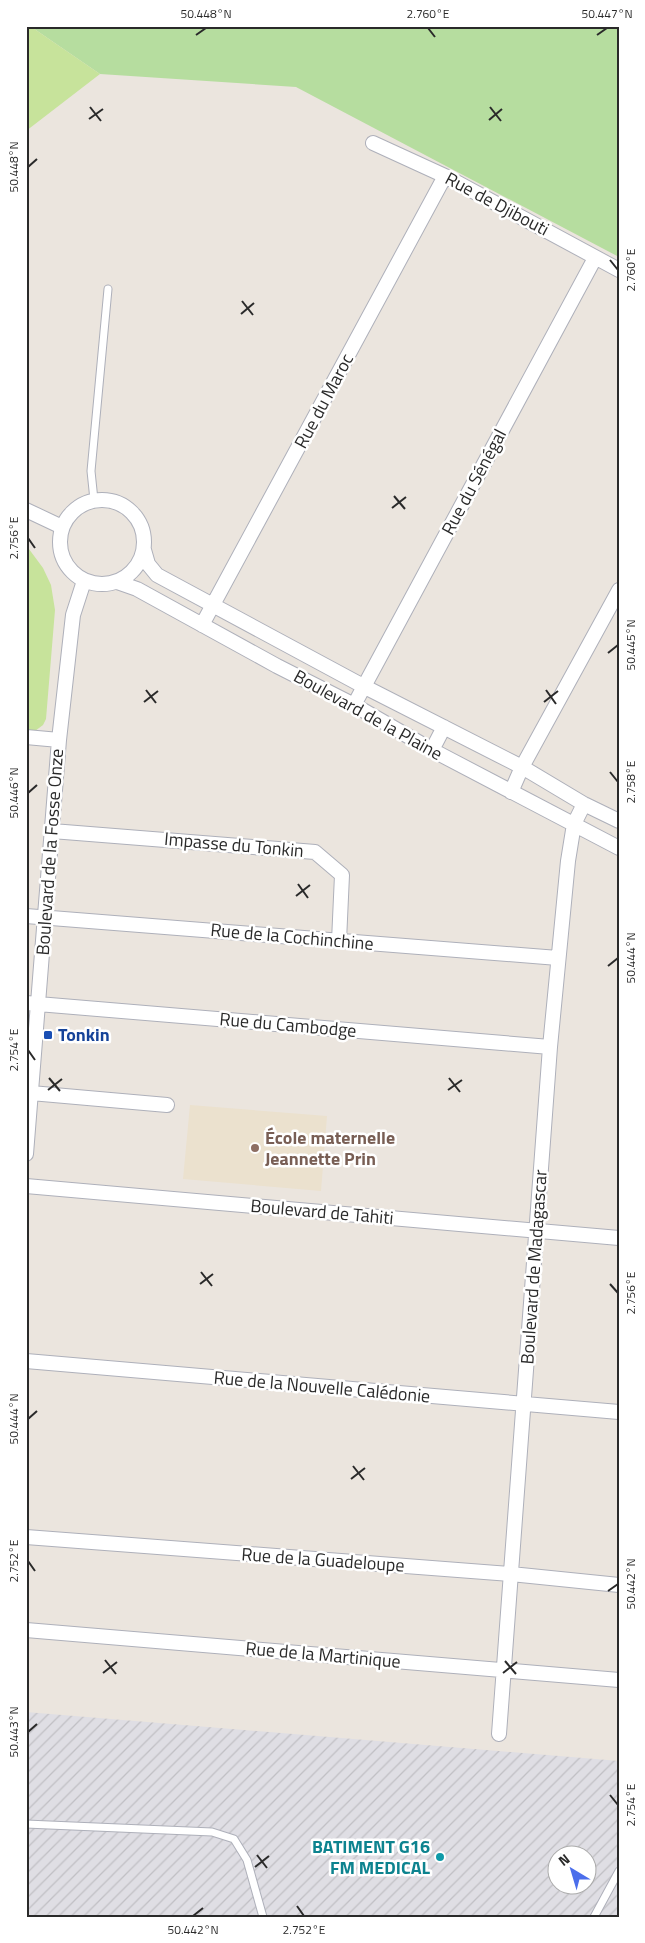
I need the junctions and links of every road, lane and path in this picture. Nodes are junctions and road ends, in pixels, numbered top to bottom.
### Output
1 (373, 143) dead end
2 (445, 176) junction
3 (595, 258) junction
4 (619, 270) edge
5 (108, 289) dead end
6 (94, 500) junction
7 (26, 510) edge
8 (62, 527) junction
9 (144, 550) junction
10 (84, 581) junction
11 (117, 582) junction
12 (619, 590) edge
13 (214, 606) junction
14 (202, 625) junction
15 (287, 645) junction
16 (277, 666) junction
17 (365, 687) junction
18 (354, 705) junction
19 (444, 727) junction
20 (26, 737) edge
21 (59, 740) junction
22 (432, 750) junction
23 (522, 767) junction
24 (511, 792) junction
25 (584, 804) junction
26 (619, 821) edge
27 (574, 824) junction
28 (52, 831) junction
29 (619, 848) edge
30 (26, 916) edge
31 (45, 917) junction
32 (339, 941) junction
33 (558, 958) junction
34 (32, 1004) edge
35 (550, 1047) junction
36 (31, 1093) junction
37 (166, 1105) dead end
38 (26, 1154) edge
39 (26, 1186) edge
40 (537, 1231) junction
41 (619, 1238) edge
42 (26, 1362) edge
43 (524, 1405) junction
44 (619, 1412) edge
45 (26, 1537) edge
46 (510, 1574) junction
47 (619, 1585) edge
48 (26, 1630) edge
49 (504, 1670) junction
50 (619, 1680) edge
51 (499, 1734) dead end
52 (26, 1824) edge
53 (619, 1871) edge
54 (263, 1917) edge
55 (594, 1917) edge

1 - 2 street, Rue de Djibouti
2 - 3 street, Rue de Djibouti
2 - 13 street, Rue du Maroc
3 - 4 street, Rue de Djibouti
3 - 17 street, Rue du Sénégal
5 - 6 lane
6 - 8 street
6 - 9 street
7 - 8 street
8 - 10 street
9 - 11 street
9 - 13 street, Boulevard de la Plaine
10 - 11 street
10 - 21 street, Boulevard de la Fosse Onze
11 - 14 street, Boulevard de la Plaine
12 - 23 street
13 - 14 street, Rue du Maroc
13 - 15 street, Boulevard de la Plaine
14 - 16 street, Boulevard de la Plaine
15 - 16 street
15 - 17 street, Boulevard de la Plaine
16 - 18 street, Boulevard de la Plaine
17 - 18 street, Rue du Sénégal
17 - 19 street, Boulevard de la Plaine
18 - 22 street, Boulevard de la Plaine
19 - 22 street
19 - 23 street, Boulevard de la Plaine
20 - 21 street
21 - 28 street, Boulevard de la Fosse Onze
22 - 24 street, Boulevard de la Plaine
23 - 24 street
23 - 25 street, Boulevard de la Plaine
24 - 27 street, Boulevard de la Plaine
25 - 26 street, Boulevard de la Plaine
25 - 27 street, Boulevard de Madagascar
27 - 29 street, Boulevard de la Plaine
27 - 33 street, Boulevard de Madagascar
28 - 31 street, Boulevard de la Fosse Onze
28 - 32 street, Impasse du Tonkin
30 - 31 street, Rue de la Cochinchine
31 - 32 street, Rue de la Cochinchine
31 - 34 street, Boulevard de la Fosse Onze
32 - 33 street, Rue de la Cochinchine
33 - 35 street, Boulevard de Madagascar
34 - 35 street, Rue du Cambodge
34 - 36 street, Boulevard de la Fosse Onze
35 - 40 street, Boulevard de Madagascar
36 - 37 street
36 - 38 street, Boulevard de la Fosse Onze
39 - 40 street, Boulevard de Tahiti
40 - 41 street, Boulevard de Tahiti
40 - 43 street, Boulevard de Madagascar
42 - 43 street, Rue de la Nouvelle Calédonie
43 - 44 street, Rue de la Nouvelle Calédonie
43 - 46 street, Boulevard de Madagascar
45 - 46 street, Rue de la Guadeloupe
46 - 47 street, Rue de la Guadeloupe
46 - 49 street, Boulevard de Madagascar
48 - 49 street, Rue de la Martinique
49 - 50 street, Rue de la Martinique
49 - 51 street, Boulevard de Madagascar
52 - 54 lane
53 - 55 lane

